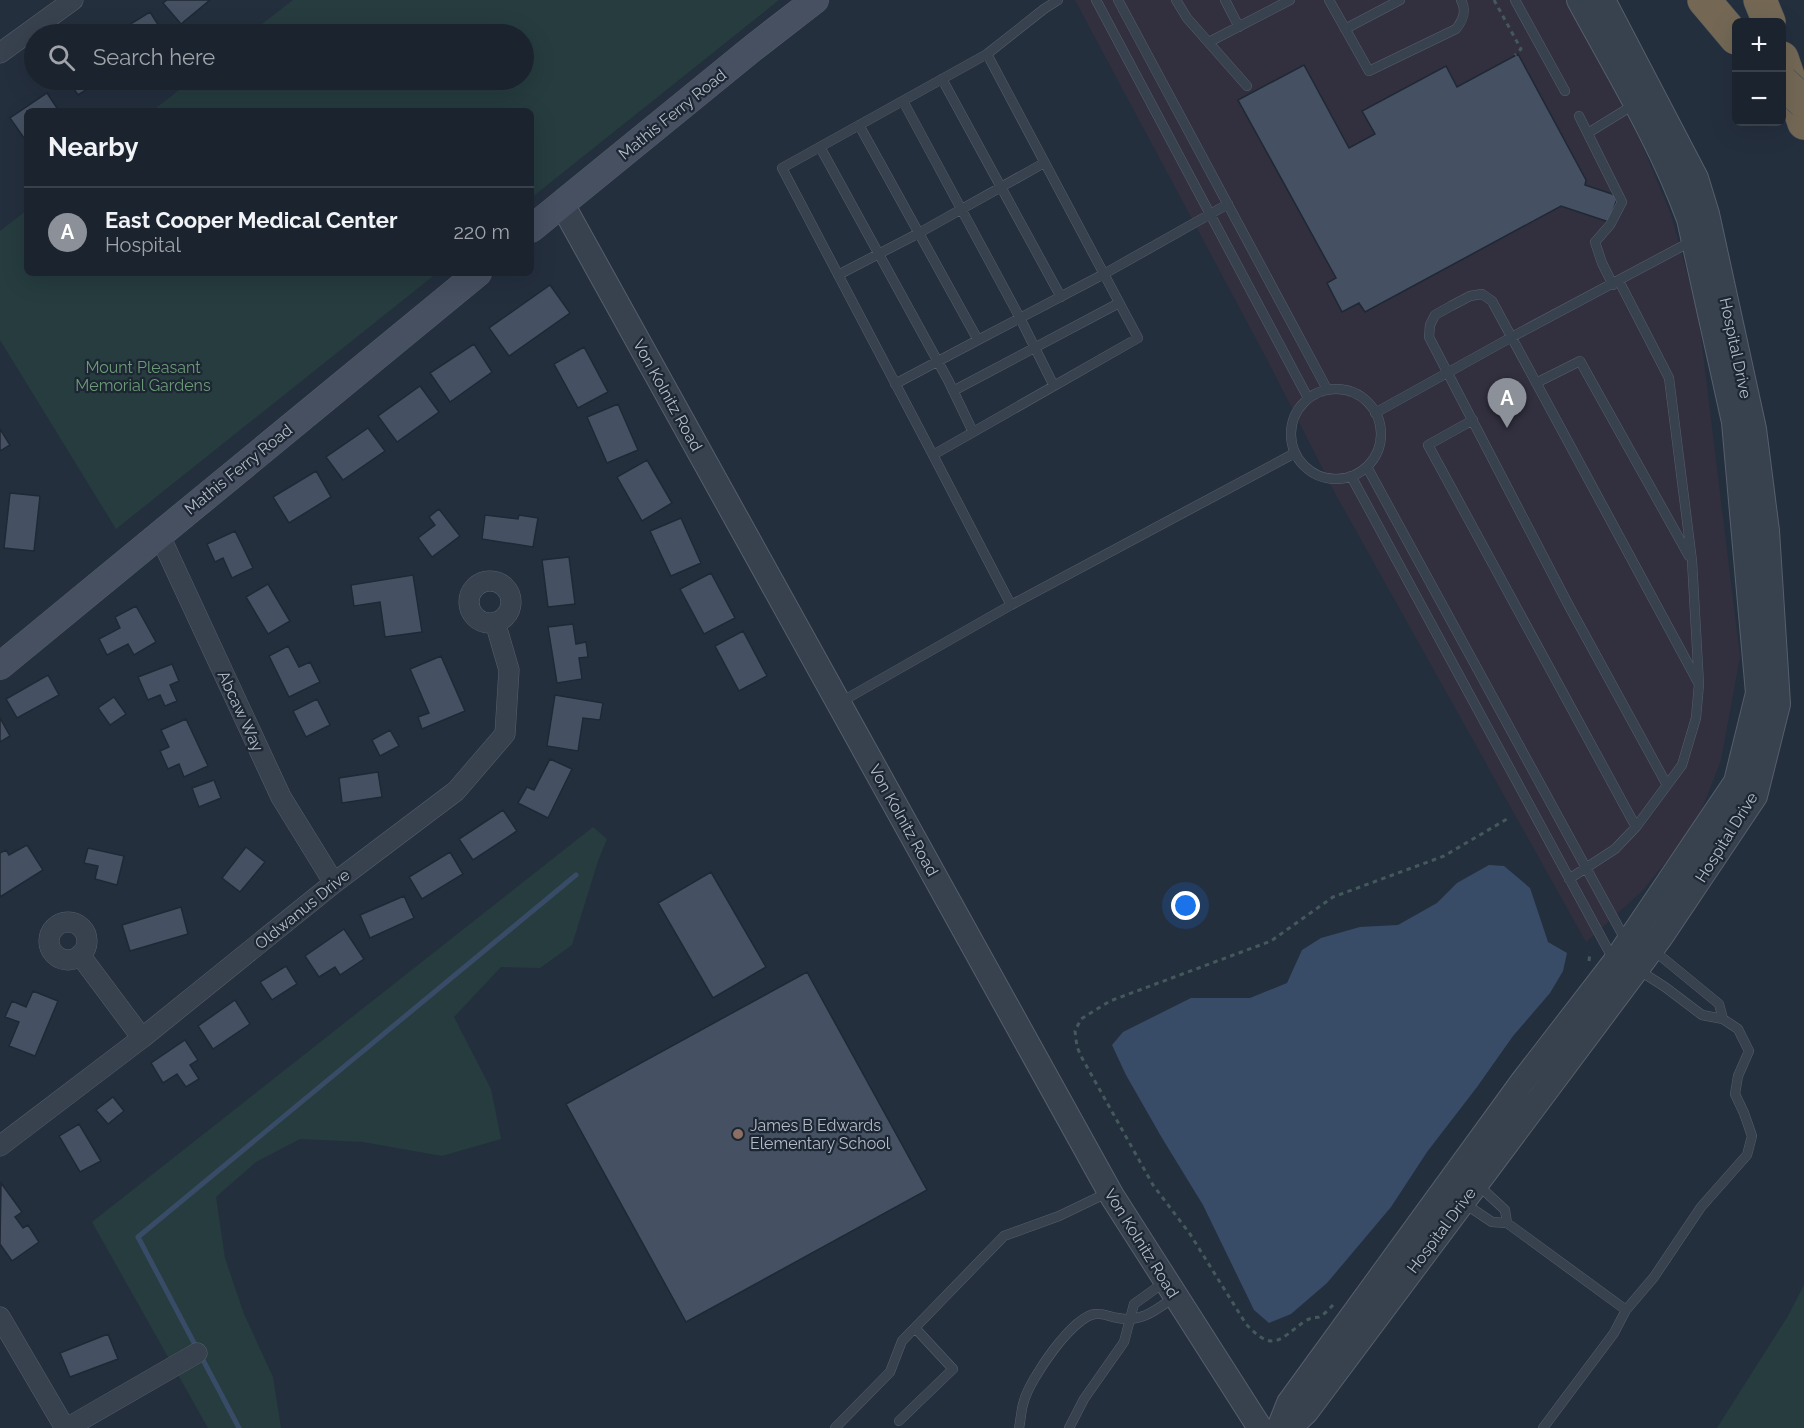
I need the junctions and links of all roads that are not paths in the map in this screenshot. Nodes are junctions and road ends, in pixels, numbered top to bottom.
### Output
1 (815, 0) edge
2 (1058, 0) edge
3 (1096, 0) edge
4 (1118, 0) edge
5 (1176, 0) edge
6 (1225, 0) edge
7 (1290, 0) edge
8 (1329, 0) edge
9 (1400, 0) edge
10 (1461, 0) edge
11 (1515, 0) edge
12 (1579, 0) edge
13 (1603, 0) edge
14 (1704, 0) edge
15 (1760, 0) edge
16 (64, 3) edge
17 (1767, 18) edge
18 (37, 24) edge
19 (1239, 27) junction
20 (1345, 29) junction
21 (1732, 32) edge
22 (24, 34) edge
23 (1209, 42) junction
24 (0, 53) edge
25 (987, 54) junction
26 (1786, 70) edge
27 (942, 79) junction
28 (1247, 86) dead end
29 (1786, 86) edge
30 (1565, 91) dead end
31 (1644, 100) junction
32 (903, 101) junction
33 (1804, 102) edge
34 (1579, 116) dead end
35 (1804, 123) edge
36 (859, 125) junction
37 (1588, 133) junction
38 (820, 147) junction
39 (1044, 163) junction
40 (1001, 187) junction
41 (562, 204) junction
42 (1228, 204) junction
43 (961, 209) junction
44 (1210, 214) junction
45 (534, 227) edge
46 (919, 233) junction
47 (1703, 238) junction
48 (879, 254) junction
49 (1104, 274) junction
50 (838, 275) junction
51 (474, 276) edge
52 (1616, 283) junction
53 (1061, 297) junction
54 (1119, 303) junction
55 (1020, 318) junction
56 (1510, 338) junction
57 (978, 340) junction
58 (1034, 347) junction
59 (938, 362) junction
60 (1448, 372) junction
61 (1536, 383) junction
62 (895, 384) junction
63 (1054, 386) junction
64 (1327, 389) junction
65 (952, 391) junction
66 (1308, 398) junction
67 (1375, 413) junction
68 (1473, 420) junction
69 (973, 432) junction
70 (1295, 453) junction
71 (933, 455) junction
72 (1367, 467) junction
73 (1351, 476) junction
74 (159, 534) junction
75 (1692, 561) junction
76 (1011, 605) junction
77 (495, 622) dead end
78 (0, 666) edge
79 (1699, 684) junction
80 (839, 703) junction
81 (1667, 785) junction
82 (1636, 827) junction
83 (1586, 868) junction
84 (1569, 879) junction
85 (334, 883) junction
86 (80, 955) dead end
87 (1634, 958) junction
88 (1723, 1019) junction
89 (142, 1038) junction
90 (0, 1146) edge
91 (1477, 1183) junction
92 (1109, 1192) junction
93 (1457, 1209) junction
94 (1507, 1223) junction
95 (1171, 1289) junction
96 (1626, 1310) junction
97 (0, 1317) edge
98 (1130, 1319) junction
99 (915, 1328) junction
100 (197, 1353) dead end
101 (899, 1421) dead end
102 (836, 1427) edge
103 (66, 1428) edge
104 (1019, 1428) edge
105 (1069, 1428) edge
106 (1260, 1428) edge
107 (1279, 1428) edge
108 (1289, 1428) edge
109 (1543, 1428) edge

1 - 41 main road, Mathis Ferry Road
2 - 25 lane
3 - 44 lane
4 - 42 lane
5 - 23 lane
6 - 19 lane
7 - 19 lane
8 - 20 lane
9 - 20 lane
10 - 20 lane
11 - 30 lane
12 - 31 street, Hospital Drive
13 - 31 street, Hospital Drive
14 - 21 highway
15 - 17 highway
16 - 18 street
19 - 23 lane
22 - 24 street
23 - 28 lane
25 - 27 lane
25 - 39 lane
26 - 35 highway
27 - 32 lane
27 - 40 lane
29 - 33 highway, bridge
31 - 37 lane
31 - 47 street, Hospital Drive
32 - 36 lane
32 - 43 lane
34 - 37 lane
36 - 38 lane
36 - 46 lane
37 - 52 lane
38 - 48 lane
38 - 50 lane
39 - 40 lane
39 - 49 lane
40 - 43 lane
40 - 53 lane
41 - 45 main road, Mathis Ferry Road
41 - 80 street, Von Kolnitz Road
42 - 44 lane
42 - 64 lane
43 - 46 lane
43 - 55 lane
44 - 49 lane
44 - 66 lane
46 - 48 lane
46 - 57 lane
47 - 52 lane
47 - 87 street, Hospital Drive
48 - 50 lane
48 - 59 lane
49 - 53 lane
49 - 54 lane
50 - 62 lane
51 - 74 main road, Mathis Ferry Road
52 - 56 lane
52 - 75 lane
53 - 55 lane
54 - 58 lane
54 - 63 lane
55 - 57 lane
55 - 58 lane
56 - 60 lane
56 - 60 lane
56 - 61 lane
57 - 59 lane
58 - 63 lane
58 - 65 lane
59 - 62 lane
59 - 65 lane
60 - 67 lane
60 - 68 lane
61 - 75 lane
61 - 79 lane
62 - 71 lane
63 - 69 lane
64 - 66 lane
64 - 67 lane
65 - 69 lane
66 - 70 lane
67 - 72 lane
68 - 81 lane
68 - 82 lane
69 - 71 lane
70 - 73 lane
70 - 76 lane
71 - 76 lane
72 - 73 lane
72 - 83 lane
73 - 84 lane
74 - 78 main road, Mathis Ferry Road
74 - 85 street, Abcaw Way
75 - 79 lane
76 - 80 lane
77 - 85 street, Oldwanus Drive
79 - 81 lane
80 - 92 street, Von Kolnitz Road
81 - 82 lane
82 - 83 lane
83 - 84 lane
83 - 87 lane
84 - 87 lane
85 - 89 street, Oldwanus Drive
86 - 89 street
87 - 88 lane
87 - 88 lane
87 - 91 street, Hospital Drive
87 - 107 street, Hospital Drive
88 - 96 lane
89 - 90 street, Oldwanus Drive
91 - 93 street, Hospital Drive
91 - 94 lane
92 - 95 street, Von Kolnitz Road
92 - 99 lane
93 - 94 lane
93 - 108 street, Hospital Drive
94 - 96 lane
95 - 98 lane
95 - 98 lane
95 - 106 street, Von Kolnitz Road
96 - 109 lane
97 - 103 street
98 - 104 lane
98 - 105 lane
99 - 101 lane
99 - 102 lane
100 - 103 street

